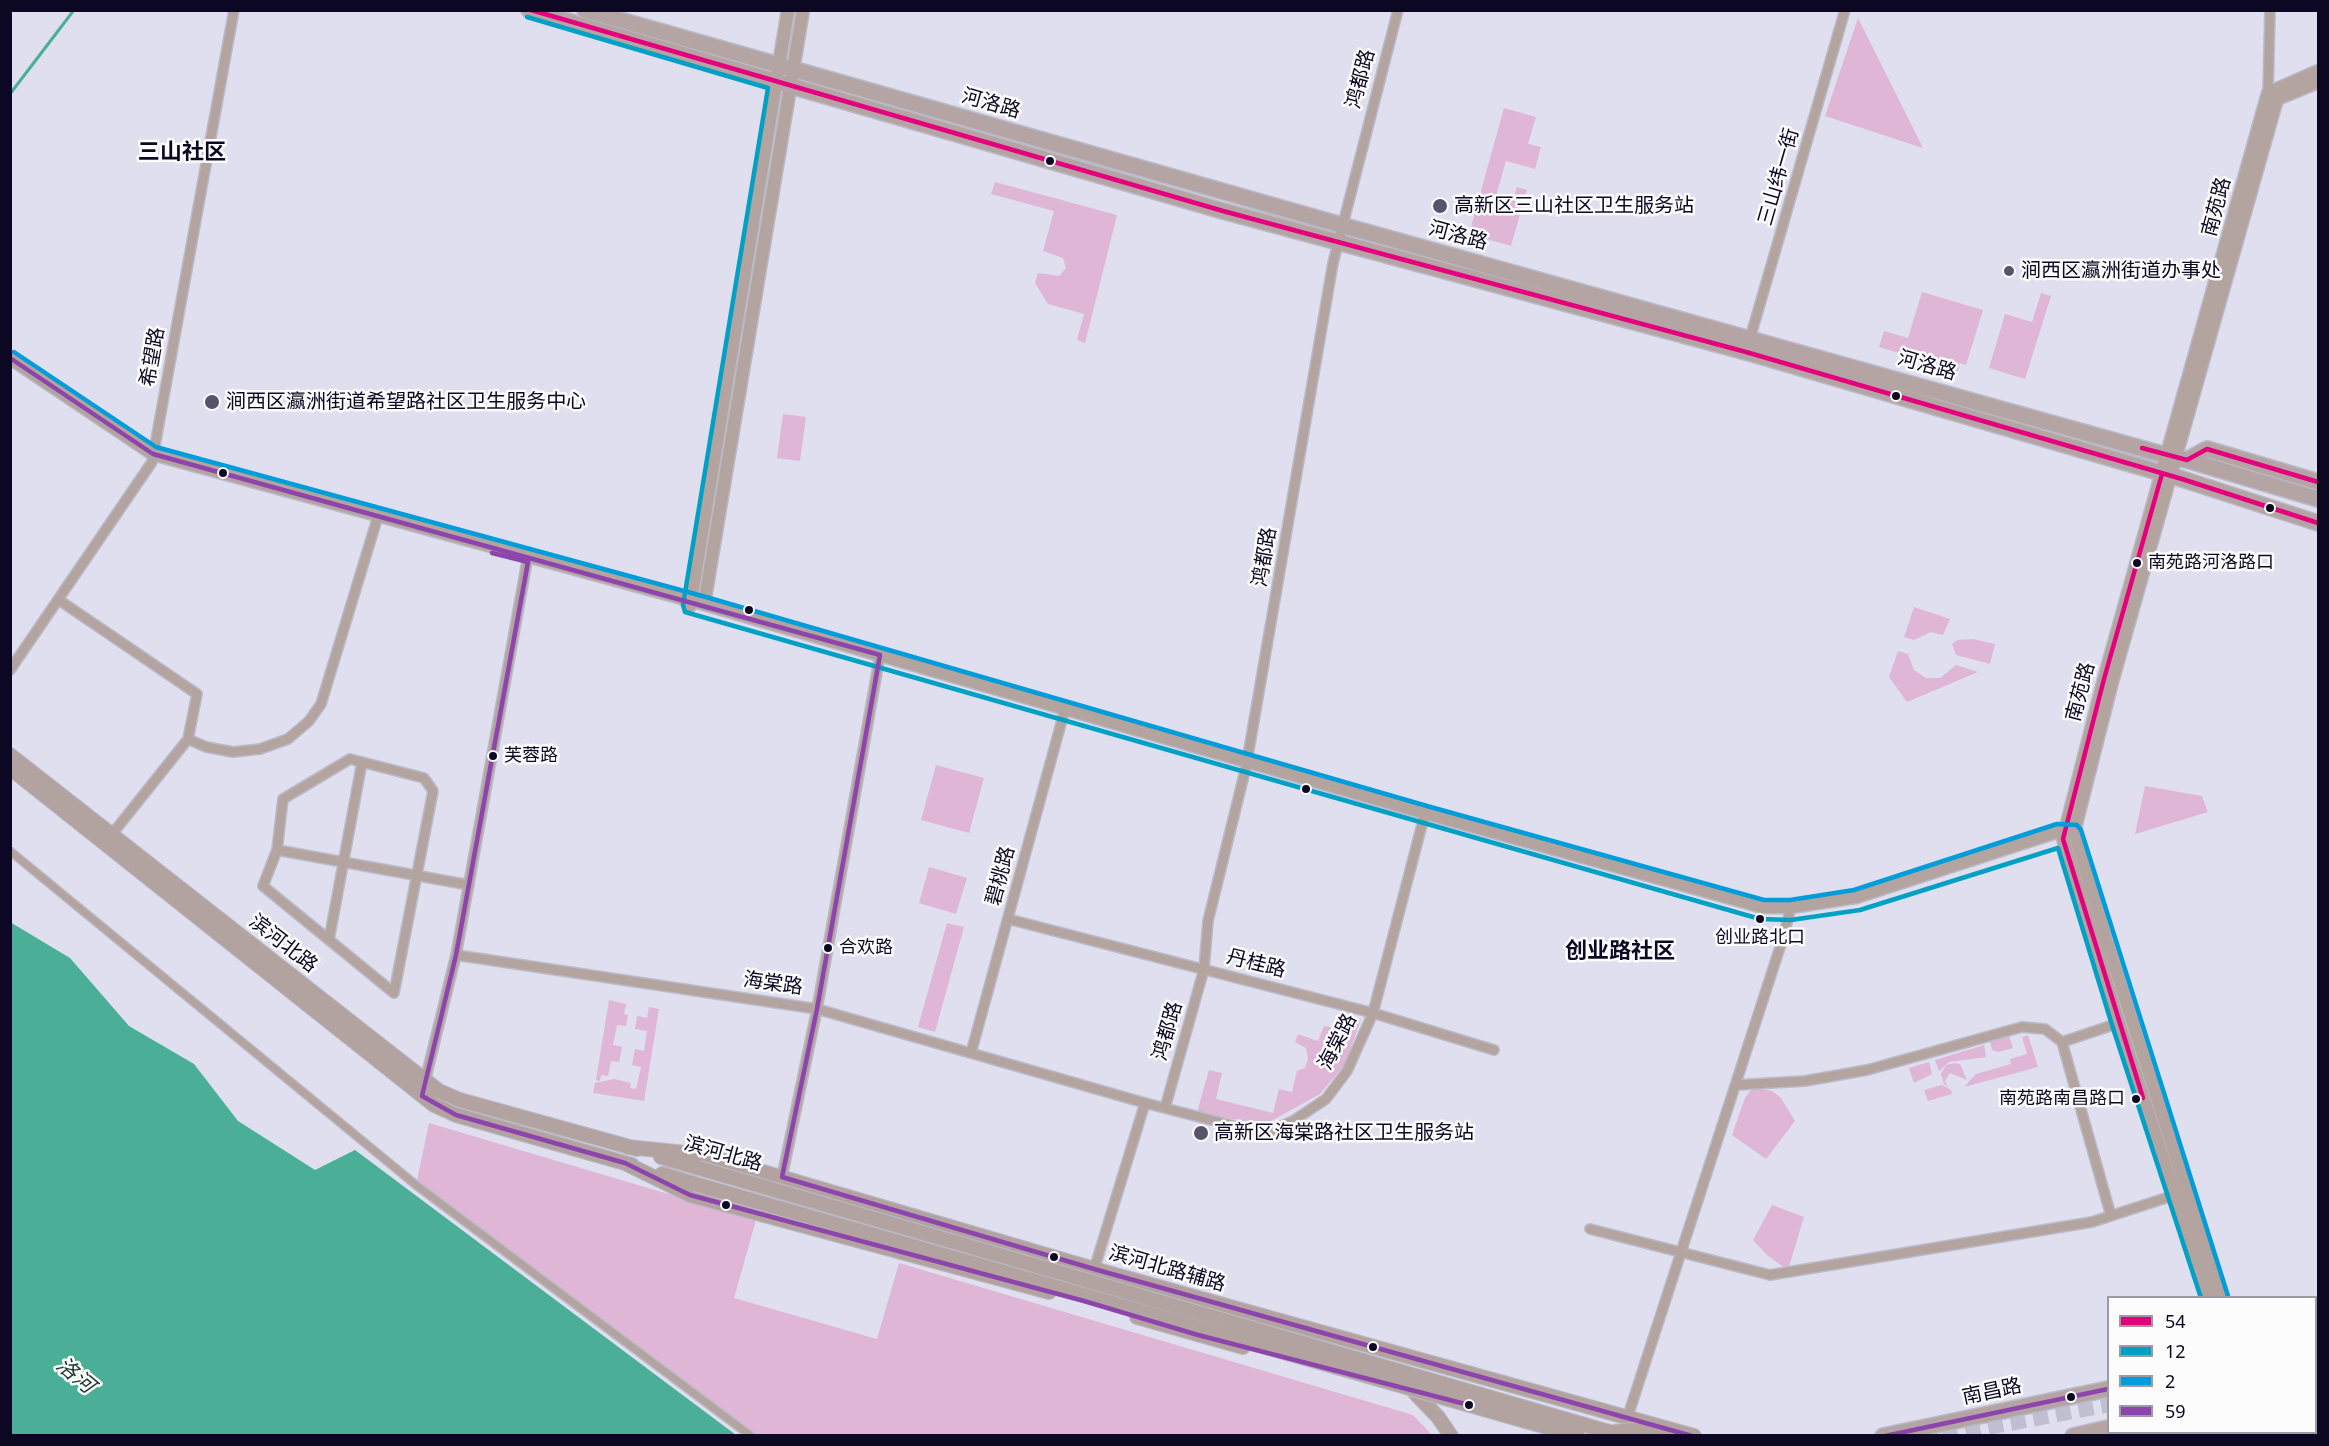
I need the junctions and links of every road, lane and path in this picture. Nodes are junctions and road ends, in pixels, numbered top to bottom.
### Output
1 (234, 10) edge
2 (529, 10) edge
3 (585, 10) edge
4 (788, 10) edge
5 (803, 10) edge
6 (1398, 10) edge
7 (1845, 10) edge
8 (2271, 10) edge
9 (2276, 10) edge
10 (785, 67) junction
11 (2319, 71) edge
12 (2319, 82) edge
13 (783, 85) junction
14 (2273, 94) junction
15 (1341, 225) junction
16 (1338, 241) junction
17 (1748, 345) junction
18 (10, 358) edge
19 (10, 366) edge
20 (153, 458) junction
21 (2177, 458) junction
22 (2166, 475) junction
23 (2319, 482) edge
24 (2319, 499) edge
25 (2248, 501) junction
26 (2319, 514) edge
27 (378, 519) junction
28 (2319, 523) edge
29 (528, 559) junction
30 (58, 600) junction
31 (691, 603) junction
32 (704, 607) junction
33 (880, 658) junction
34 (10, 670) edge
35 (1064, 712) junction
36 (188, 739) junction
37 (10, 755) edge
38 (362, 762) junction
39 (1246, 764) junction
40 (10, 768) edge
41 (1425, 815) junction
42 (2069, 835) junction
43 (107, 839) junction
44 (277, 850) junction
45 (10, 852) edge
46 (345, 862) junction
47 (415, 875) junction
48 (469, 885) junction
49 (1791, 910) junction
50 (1008, 919) junction
51 (329, 940) junction
52 (456, 955) junction
53 (1204, 969) junction
54 (818, 1009) junction
55 (1372, 1013) junction
56 (2119, 1023) junction
57 (2062, 1042) junction
58 (1494, 1050) dead end
59 (971, 1053) junction
60 (425, 1081) junction
61 (1736, 1085) junction
62 (422, 1096) junction
63 (1145, 1103) junction
64 (1165, 1108) junction
65 (628, 1147) junction
66 (625, 1163) junction
67 (782, 1177) junction
68 (2176, 1194) junction
69 (2111, 1216) junction
70 (1590, 1229) dead end
71 (1682, 1253) junction
72 (1094, 1269) junction
73 (2208, 1296) edge
74 (2220, 1296) edge
75 (1084, 1301) junction
76 (2107, 1389) edge
77 (1415, 1393) junction
78 (1628, 1418) junction
79 (2107, 1428) edge
80 (751, 1436) edge
81 (1451, 1436) edge
82 (1578, 1436) edge
83 (1605, 1436) edge
84 (1622, 1436) edge
85 (1665, 1436) edge
86 (1695, 1436) edge
87 (1883, 1436) edge
88 (2073, 1436) edge

1 - 20 street, 希望路
2 - 13 main road, 河洛路
3 - 10 main road, 河洛路
4 - 10 street
5 - 10 street
6 - 15 street, 鸿都路
7 - 17 street, 三山纬一街
8 - 14 street
9 - 14 street
10 - 13 street
10 - 15 main road, 河洛路
11 - 14 street
12 - 14 street
13 - 16 main road, 河洛路
13 - 31 street
13 - 32 street
14 - 21 street, 南苑路
15 - 16 street, 鸿都路
15 - 17 main road, 河洛路
16 - 17 main road, 河洛路
16 - 39 street, 鸿都路
17 - 21 main road, 河洛路
17 - 22 main road, 河洛路
18 - 20 street
19 - 20 street
20 - 27 street
20 - 30 street, 希望路
21 - 22 street, 南苑路
21 - 23 main road
21 - 24 main road, 河洛路
22 - 25 main road, 河洛路
22 - 42 street, 南苑路
25 - 26 main road, 河洛路
25 - 28 main road, 河洛路
27 - 29 street
27 - 36 street
29 - 31 street
29 - 48 street
30 - 34 street, 希望路
30 - 36 street
31 - 32 street
32 - 33 street
33 - 35 street
33 - 54 street
35 - 39 street
35 - 50 street, 碧桃路
36 - 43 street
37 - 43 main road, 滨河北路
38 - 44 street
38 - 46 street
38 - 47 street
39 - 41 street
39 - 53 street, 鸿都路
40 - 43 main road, 滨河北路
41 - 49 street
41 - 55 street, 海棠路
42 - 49 street
42 - 56 street
42 - 74 street
43 - 60 main road, 滨河北路
43 - 62 main road, 滨河北路
44 - 46 street
44 - 51 street
45 - 80 street
46 - 47 street
46 - 51 street
47 - 48 street
47 - 51 street
48 - 52 street
49 - 61 street
50 - 53 street, 丹桂路
50 - 59 street, 碧桃路
52 - 54 street, 海棠路
52 - 60 street
53 - 55 street, 丹桂路
53 - 64 street, 鸿都路
54 - 59 street, 海棠路
54 - 67 street
55 - 58 street, 丹桂路
55 - 64 street, 海棠路
56 - 57 street
56 - 68 street
57 - 61 street
57 - 69 street
59 - 63 street, 海棠路
60 - 62 street
60 - 65 main road, 滨河北路
61 - 71 street
62 - 66 main road, 滨河北路
63 - 64 street, 海棠路
63 - 72 street
65 - 67 main road, 滨河北路辅路
65 - 84 main road, 滨河北路, bridge
66 - 75 main road
66 - 82 main road, 滨河北路, bridge
67 - 72 main road, 滨河北路辅路
68 - 69 street
68 - 73 street
69 - 71 street
70 - 71 street
71 - 78 street
72 - 75 street
72 - 78 main road, 滨河北路辅路
75 - 77 main road
76 - 87 main road, 南昌路
77 - 81 main road
77 - 83 main road
78 - 84 street
78 - 86 main road, 滨河北路辅路
79 - 88 main road
83 - 85 main road, bridge

